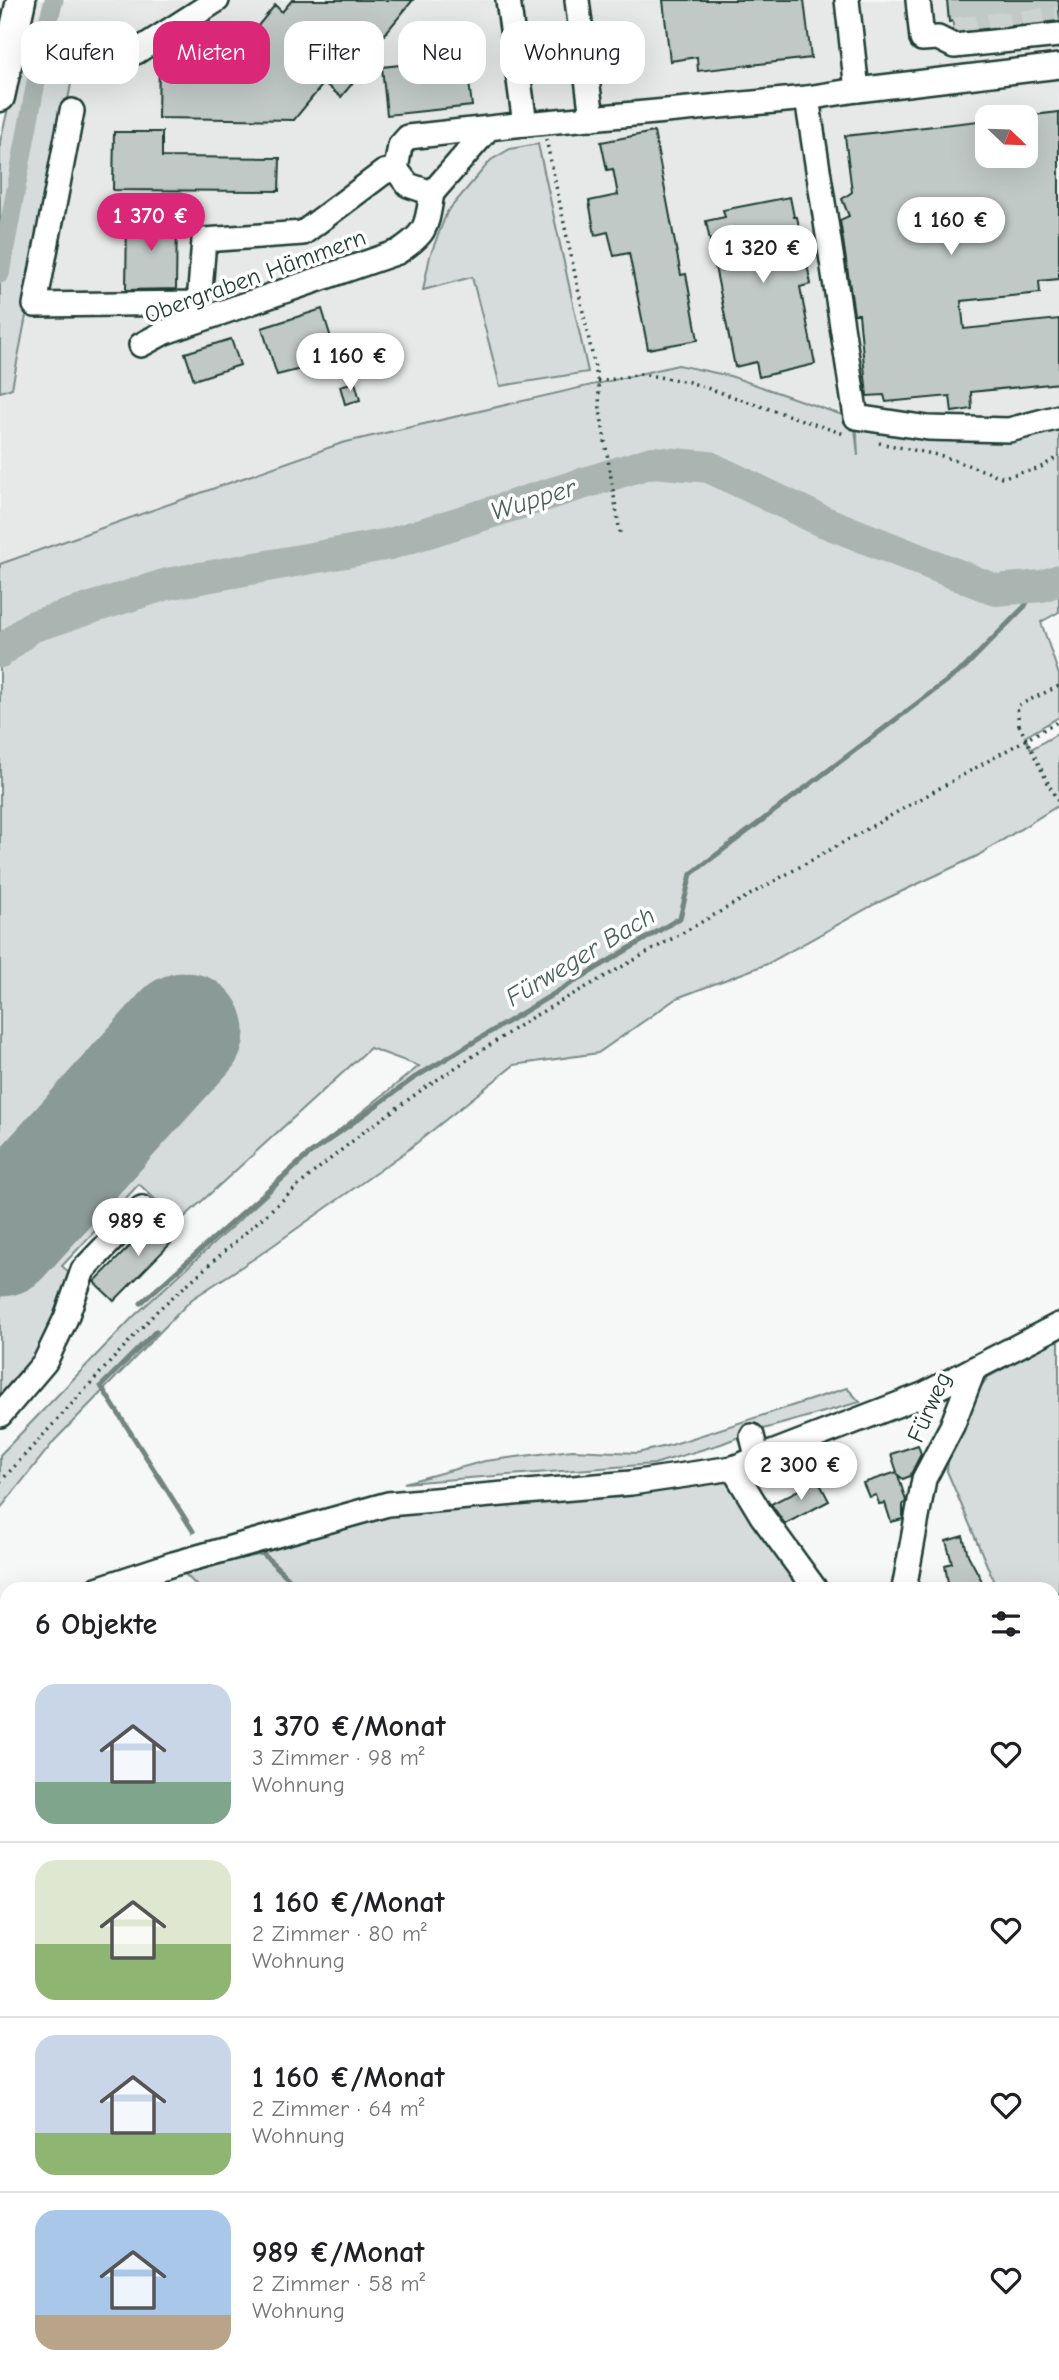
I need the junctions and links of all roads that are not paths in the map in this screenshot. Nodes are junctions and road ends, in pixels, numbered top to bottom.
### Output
1 (21, 0) edge
2 (217, 0) edge
3 (508, 0) edge
4 (576, 0) edge
5 (847, 0) edge
6 (918, 0) edge
7 (1059, 35) edge
8 (139, 50) edge
9 (1059, 66) edge
10 (857, 90) junction
11 (0, 97) edge
12 (807, 98) junction
13 (72, 111) dead end
14 (592, 118) junction
15 (534, 123) junction
16 (487, 130) junction
17 (396, 169) junction
18 (432, 193) junction
19 (141, 345) dead end
20 (1059, 417) edge
21 (142, 1208) dead end
22 (1059, 1325) edge
23 (974, 1369) junction
24 (0, 1415) edge
25 (752, 1436) dead end
26 (758, 1460) junction
27 (733, 1468) junction
28 (118, 1582) edge
29 (810, 1582) edge
30 (905, 1582) edge

1 - 11 main road
2 - 8 street
3 - 15 street
4 - 14 street
5 - 10 street
6 - 7 street
9 - 10 street
10 - 12 street
12 - 14 street
12 - 20 street
13 - 17 street
14 - 15 street
15 - 16 street
16 - 17 street
16 - 18 street, Obergraben Hämmern
17 - 18 street
18 - 19 street, Obergraben Hämmern
21 - 24 street
22 - 23 street
23 - 26 street
23 - 30 street, Fürweg
25 - 26 street
26 - 27 street
27 - 28 street
27 - 29 street

